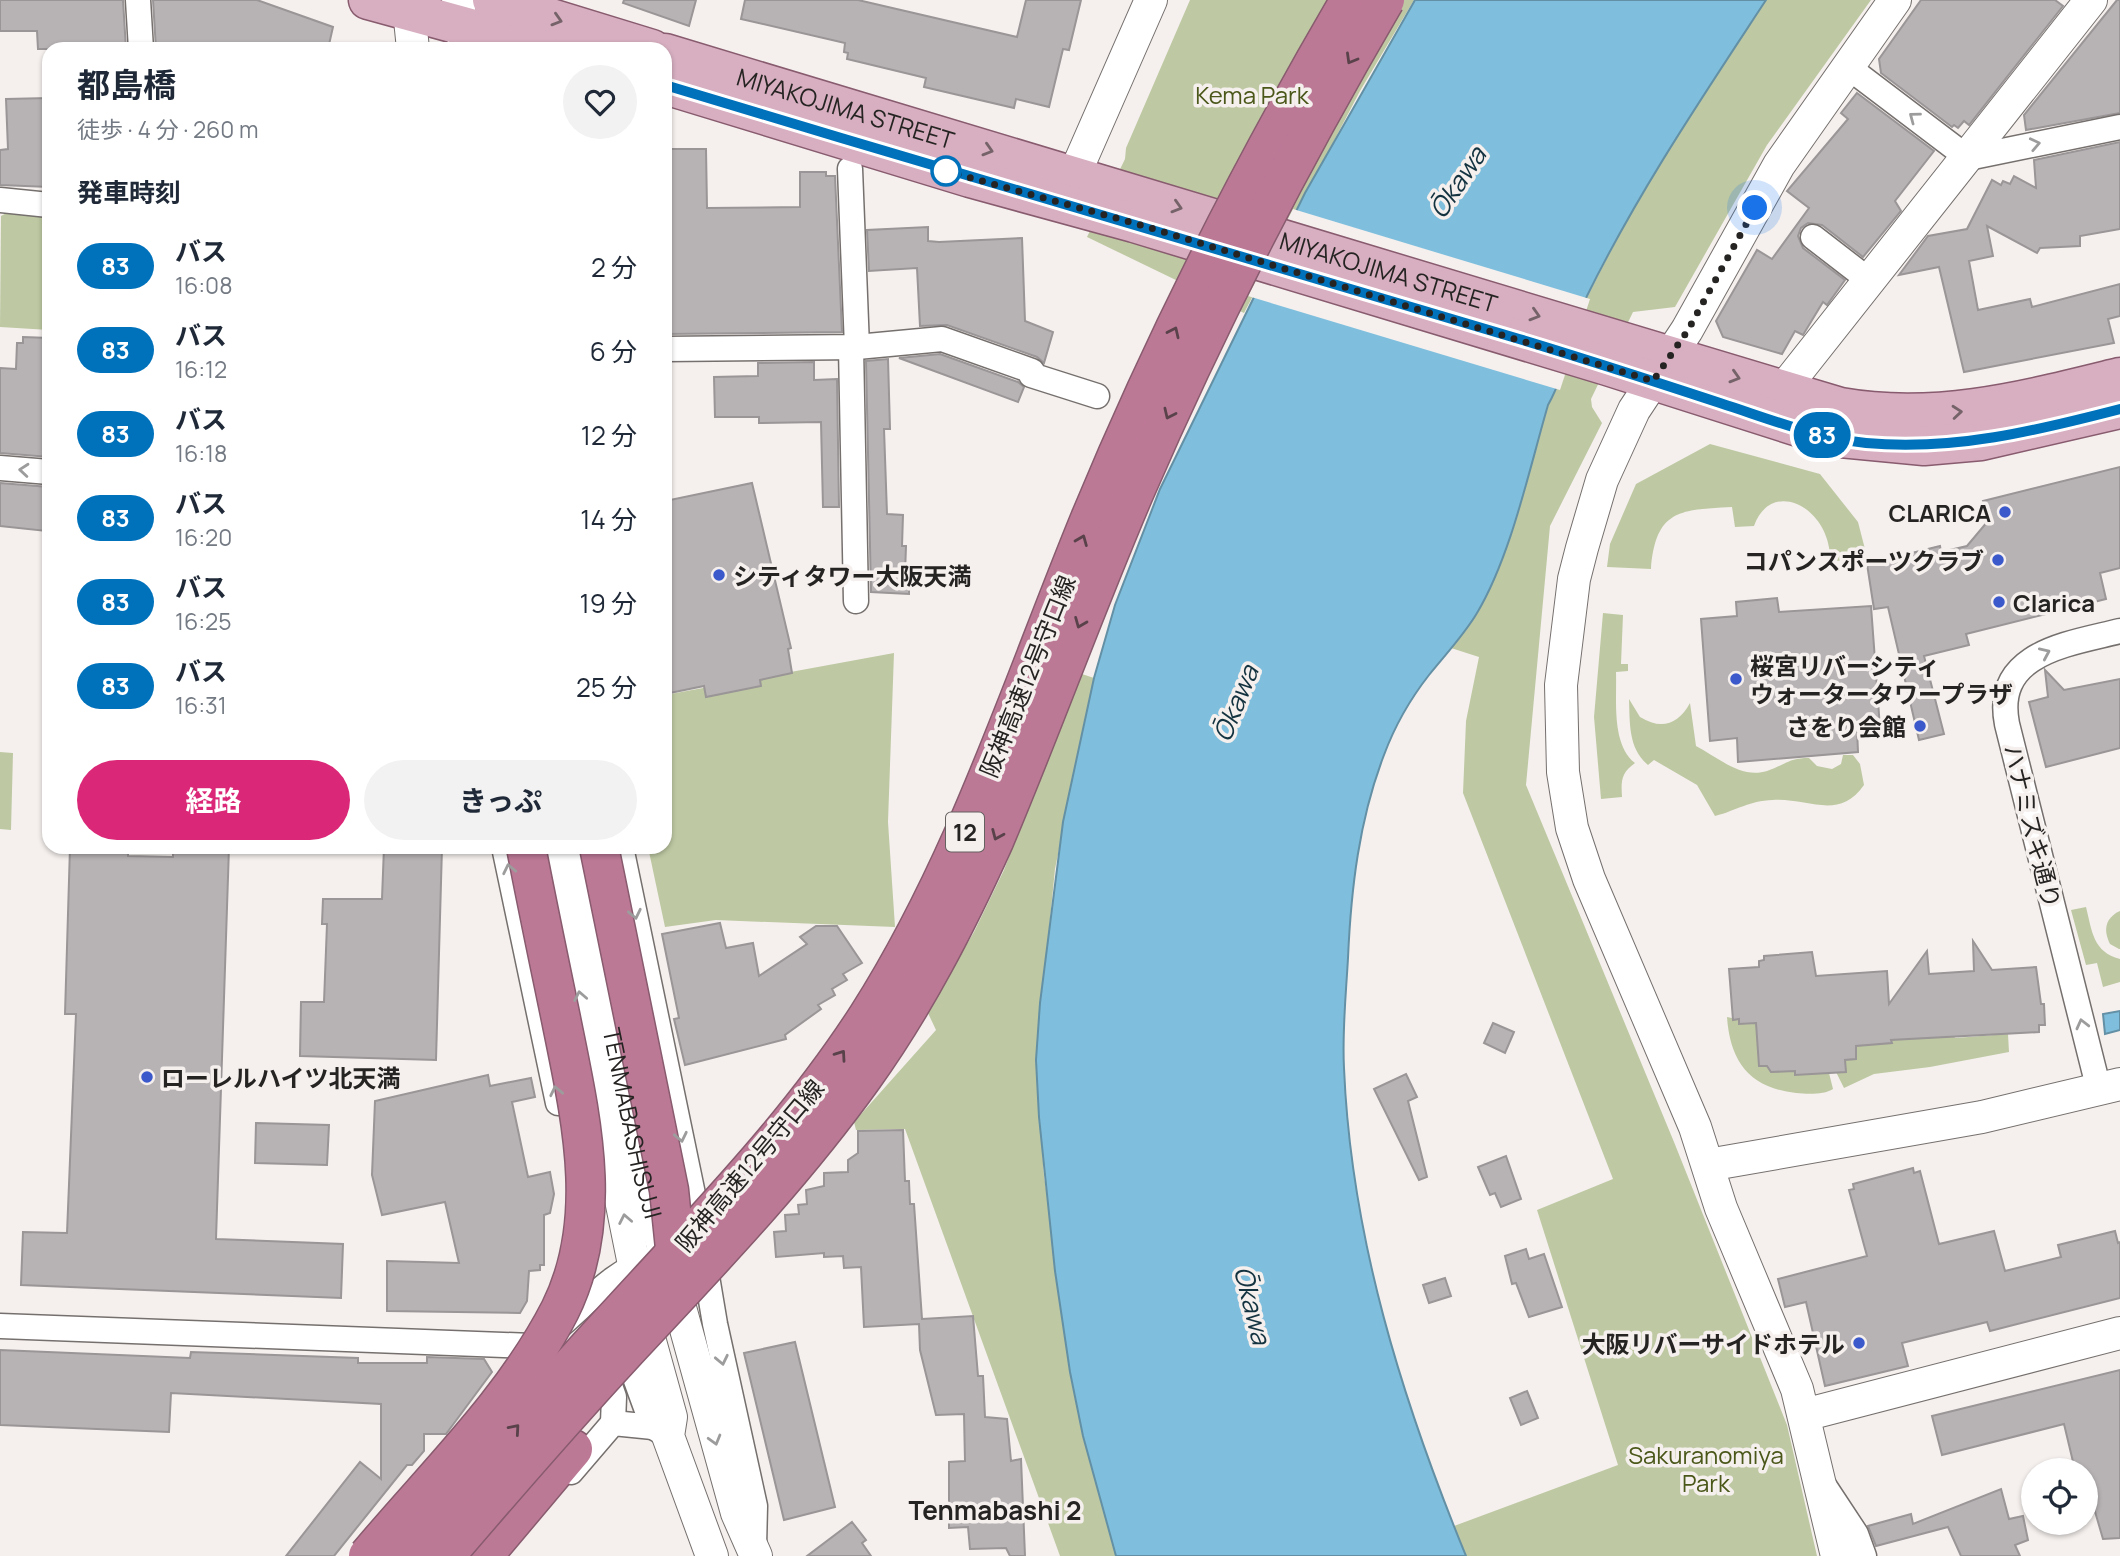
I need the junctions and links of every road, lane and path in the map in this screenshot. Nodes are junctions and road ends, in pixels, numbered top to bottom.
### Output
1 (138, 0) edge
2 (368, 0) edge
3 (492, 0) edge
4 (1151, 0) edge
5 (1350, 0) edge
6 (1385, 0) edge
7 (1895, 0) edge
8 (2091, 0) edge
9 (409, 6) edge
10 (461, 25) edge
11 (141, 42) edge
12 (412, 42) edge
13 (522, 42) edge
14 (629, 42) edge
15 (672, 55) edge
16 (1848, 67) junction
17 (672, 87) edge
18 (2120, 127) edge
19 (1968, 158) junction
20 (850, 169) dead end
21 (1068, 190) junction
22 (0, 200) edge
23 (42, 204) edge
24 (1814, 237) dead end
25 (1870, 281) junction
26 (854, 347) junction
27 (672, 349) edge
28 (1661, 369) junction
29 (2120, 377) edge
30 (1781, 391) junction
31 (1097, 396) dead end
32 (2120, 409) edge
33 (0, 468) edge
34 (42, 471) edge
35 (856, 601) dead end
36 (2120, 631) edge
37 (505, 854) edge
38 (527, 854) edge
39 (551, 854) edge
40 (576, 854) edge
41 (600, 854) edge
42 (622, 854) edge
43 (2110, 1087) edge
44 (1707, 1165) junction
45 (576, 1184) junction
46 (635, 1265) junction
47 (667, 1266) junction
48 (602, 1288) junction
49 (0, 1326) edge
50 (2120, 1333) edge
51 (530, 1341) junction
52 (1804, 1415) junction
53 (613, 1423) junction
54 (660, 1431) junction
55 (1820, 1480) junction
56 (755, 1552) edge
57 (368, 1556) edge
58 (382, 1556) edge
59 (407, 1556) edge
60 (445, 1556) edge
61 (483, 1556) edge
62 (499, 1556) edge
63 (712, 1556) edge
64 (1837, 1556) edge
65 (1864, 1556) edge

1 - 11 street
2 - 9 main road
3 -> 14 main road
4 - 21 street
59 -> 5 highway, 阪神高速12号守口線 / 12, bridge
6 -> 60 highway, 阪神高速12号守口線 / 12, bridge
7 - 16 street
8 - 19 street
9 - 10 main road
9 - 12 street
10 - 13 main road
15 -> 21 main road, MIYAKOJIMA STREET
19 -> 16 street
16 - 28 street
17 - 21 main road, MIYAKOJIMA STREET
19 -> 18 street
19 - 25 street
20 - 26 street
21 - 28 main road, MIYAKOJIMA STREET, bridge
22 - 23 street
24 - 25 street
25 - 30 street
26 - 27 street
26 - 31 street
26 - 35 street
28 -> 30 main road, MIYAKOJIMA STREET
28 - 32 main road, MIYAKOJIMA STREET
28 - 44 street
30 -> 29 main road, MIYAKOJIMA STREET
34 -> 33 street
43 -> 36 street, ハナミズキ通り
45 -> 37 street
38 - 57 highway, bridge
46 -> 39 street, TENMABASHISUJI
40 - 47 street, TENMABASHISUJI
41 - 61 highway, bridge
42 -> 56 street
43 - 44 street
44 - 52 street
45 - 48 street
45 - 51 street
46 - 47 street
46 - 48 street
46 - 54 street, TENMABASHISUJI
47 -> 56 street, TENMABASHISUJI
48 - 51 street
48 - 54 street
49 - 51 street
50 - 52 street
51 - 53 street
51 - 58 street
52 - 55 street
53 - 54 street
53 - 62 street
54 - 63 street, TENMABASHISUJI
55 - 64 street
55 - 65 street

